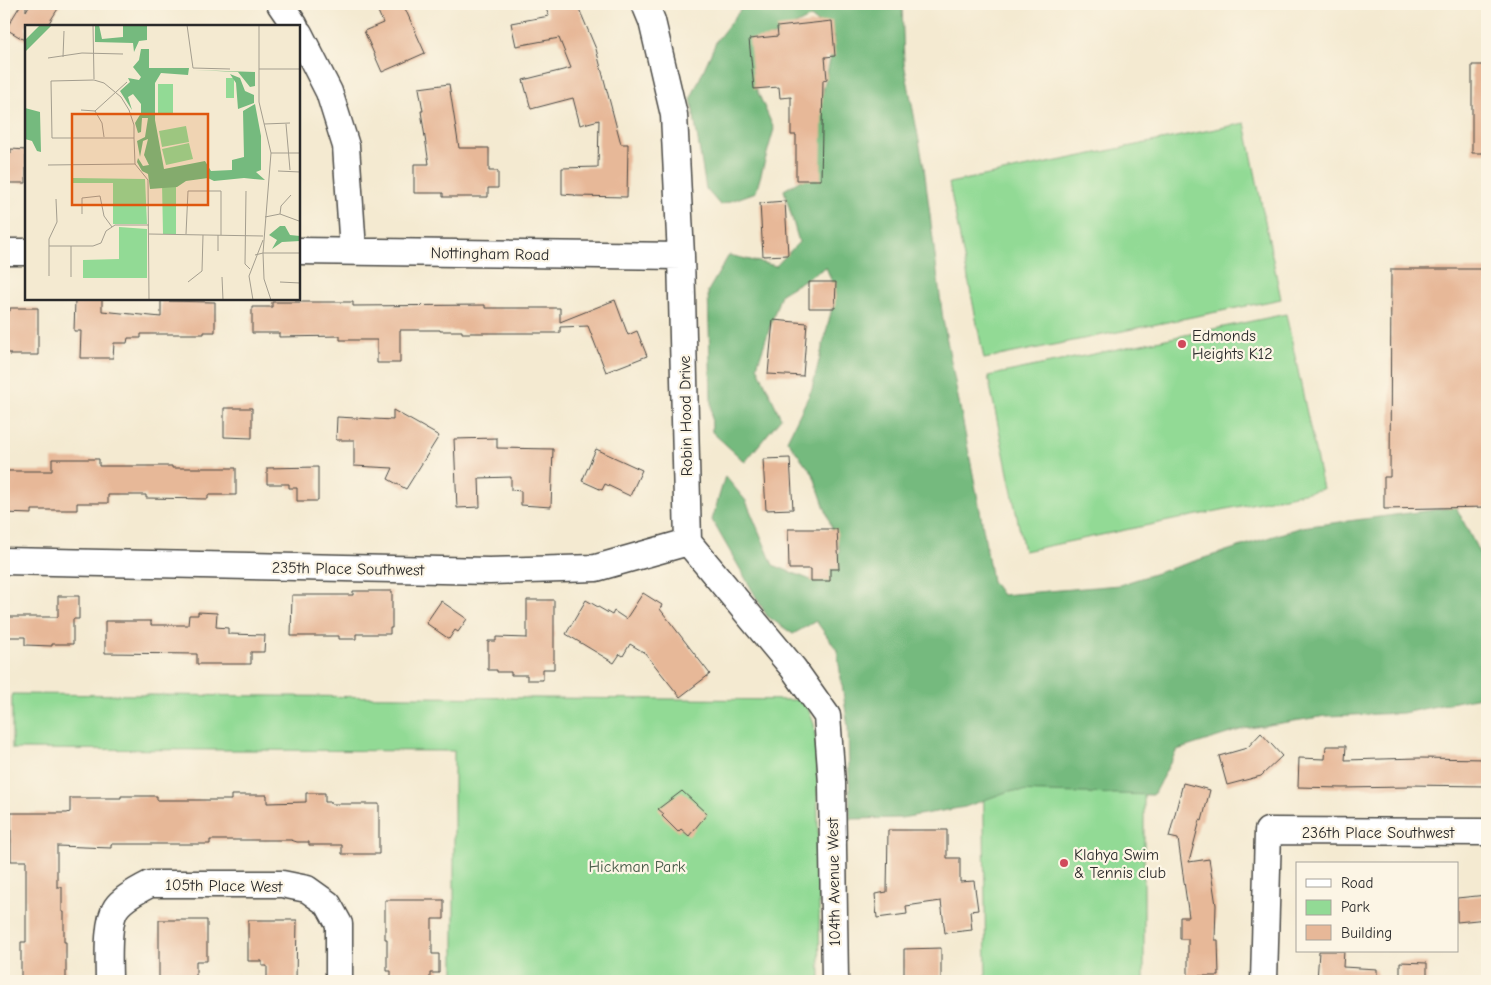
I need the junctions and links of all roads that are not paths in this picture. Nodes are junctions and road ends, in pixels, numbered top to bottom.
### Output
1 (280, 4) edge
2 (645, 4) edge
3 (294, 25) edge
4 (300, 35) edge
5 (300, 250) edge
6 (353, 250) junction
7 (4, 252) edge
8 (25, 252) edge
9 (680, 256) junction
10 (688, 542) junction
11 (4, 561) edge
12 (1487, 832) edge
13 (109, 981) edge
14 (339, 981) edge
15 (835, 981) edge
16 (1264, 981) edge

1 - 3 street
2 - 9 street, Robin Hood Drive
4 - 6 street
5 - 6 street, Nottingham Road
6 - 9 street, Nottingham Road
7 - 8 street
9 - 10 street, Robin Hood Drive
10 - 11 street, 235th Place Southwest
10 - 15 street, 104th Avenue West
12 - 16 street, 236th Place Southwest
13 - 14 street, 105th Place West

